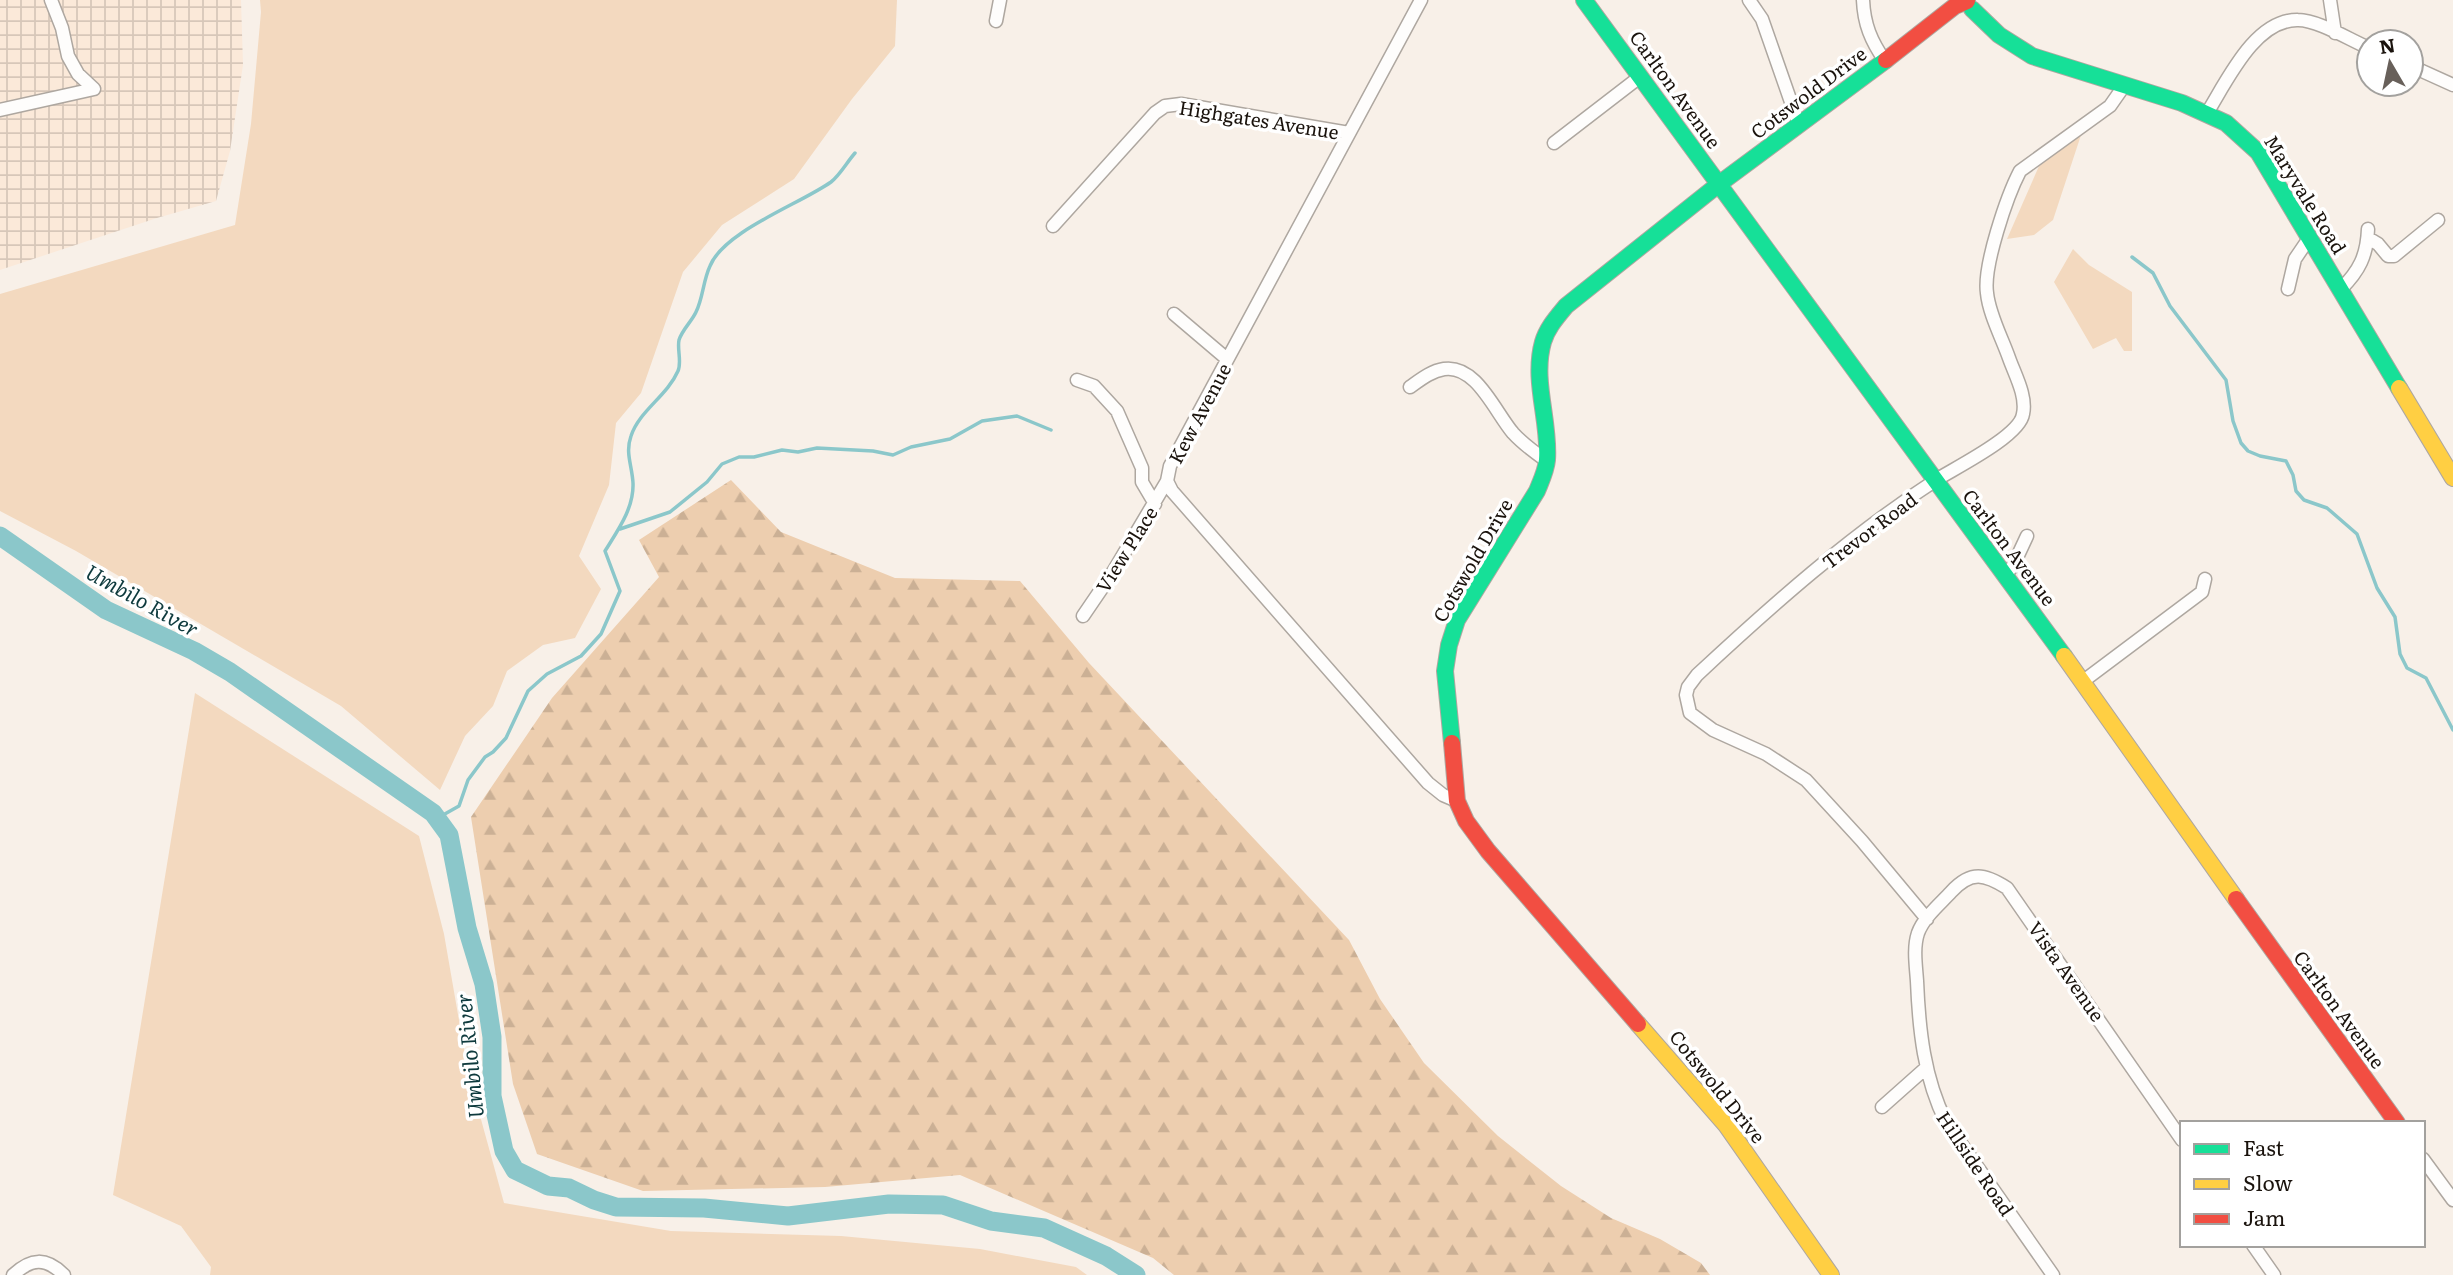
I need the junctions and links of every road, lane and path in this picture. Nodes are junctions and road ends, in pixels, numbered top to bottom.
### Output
1 (51, 0) edge
2 (1000, 0) edge
3 (1421, 0) edge
4 (1584, 0) edge
5 (1749, 0) edge
6 (1863, 0) edge
7 (2330, 0) edge
8 (1972, 4) edge
9 (996, 21) dead end
10 (2335, 33) junction
11 (2355, 42) edge
12 (1885, 61) junction
13 (2425, 72) edge
14 (1641, 76) junction
15 (2453, 85) edge
16 (2124, 86) junction
17 (0, 110) edge
18 (2207, 113) junction
19 (1799, 125) junction
20 (1349, 133) junction
21 (1554, 143) dead end
22 (1719, 184) junction
23 (2438, 220) dead end
24 (1053, 226) dead end
25 (2310, 237) junction
26 (2288, 289) dead end
27 (2340, 289) junction
28 (1174, 314) dead end
29 (1227, 359) junction
30 (1077, 380) dead end
31 (1410, 387) dead end
32 (1547, 461) junction
33 (2453, 478) edge
34 (1167, 481) junction
35 (1935, 481) junction
36 (1155, 504) junction
37 (2027, 537) dead end
38 (2005, 575) junction
39 (2205, 579) dead end
40 (1083, 615) dead end
41 (2082, 681) junction
42 (1457, 801) junction
43 (1927, 919) junction
44 (1927, 1066) junction
45 (1882, 1107) dead end
46 (2396, 1121) edge
47 (2180, 1137) edge
48 (2425, 1162) edge
49 (2453, 1199) edge
50 (2254, 1247) edge
51 (13, 1275) edge
52 (64, 1275) edge
53 (1830, 1275) edge
54 (2053, 1275) edge
55 (2274, 1275) edge

1 - 17 street
2 - 9 street
3 - 20 street, Kew Avenue
4 - 14 street, Carlton Avenue
5 - 19 street
6 - 12 street
7 - 10 street
8 - 12 street, Cotswold Drive
8 - 16 street, Maryvale Road
10 - 11 street
10 - 18 street
12 - 19 street, Cotswold Drive
13 - 15 street
14 - 21 street
14 - 22 street, Carlton Avenue
16 - 18 street, Maryvale Road
16 - 35 street, Trevor Road
18 - 25 street, Maryvale Road
19 - 22 street, Cotswold Drive
20 - 24 street, Highgates Avenue
20 - 29 street, Kew Avenue
22 - 32 street, Cotswold Drive
22 - 35 street, Carlton Avenue
23 - 27 street
25 - 26 street
25 - 27 street, Maryvale Road
27 - 33 street, Maryvale Road
28 - 29 street
29 - 34 street, Kew Avenue
30 - 36 street
31 - 32 street
32 - 42 street, Cotswold Drive
34 - 36 street, View Place
34 - 42 street, Kew Avenue
35 - 38 street, Carlton Avenue
35 - 43 street, Trevor Road
36 - 40 street, View Place
37 - 38 street
38 - 41 street, Carlton Avenue
39 - 41 street
41 - 46 street, Carlton Avenue
42 - 53 street, Cotswold Drive
43 - 44 street, Hillside Road
43 - 47 street, Vista Avenue
44 - 45 street
44 - 54 street, Hillside Road
48 - 49 street
50 - 55 street
51 - 52 street

